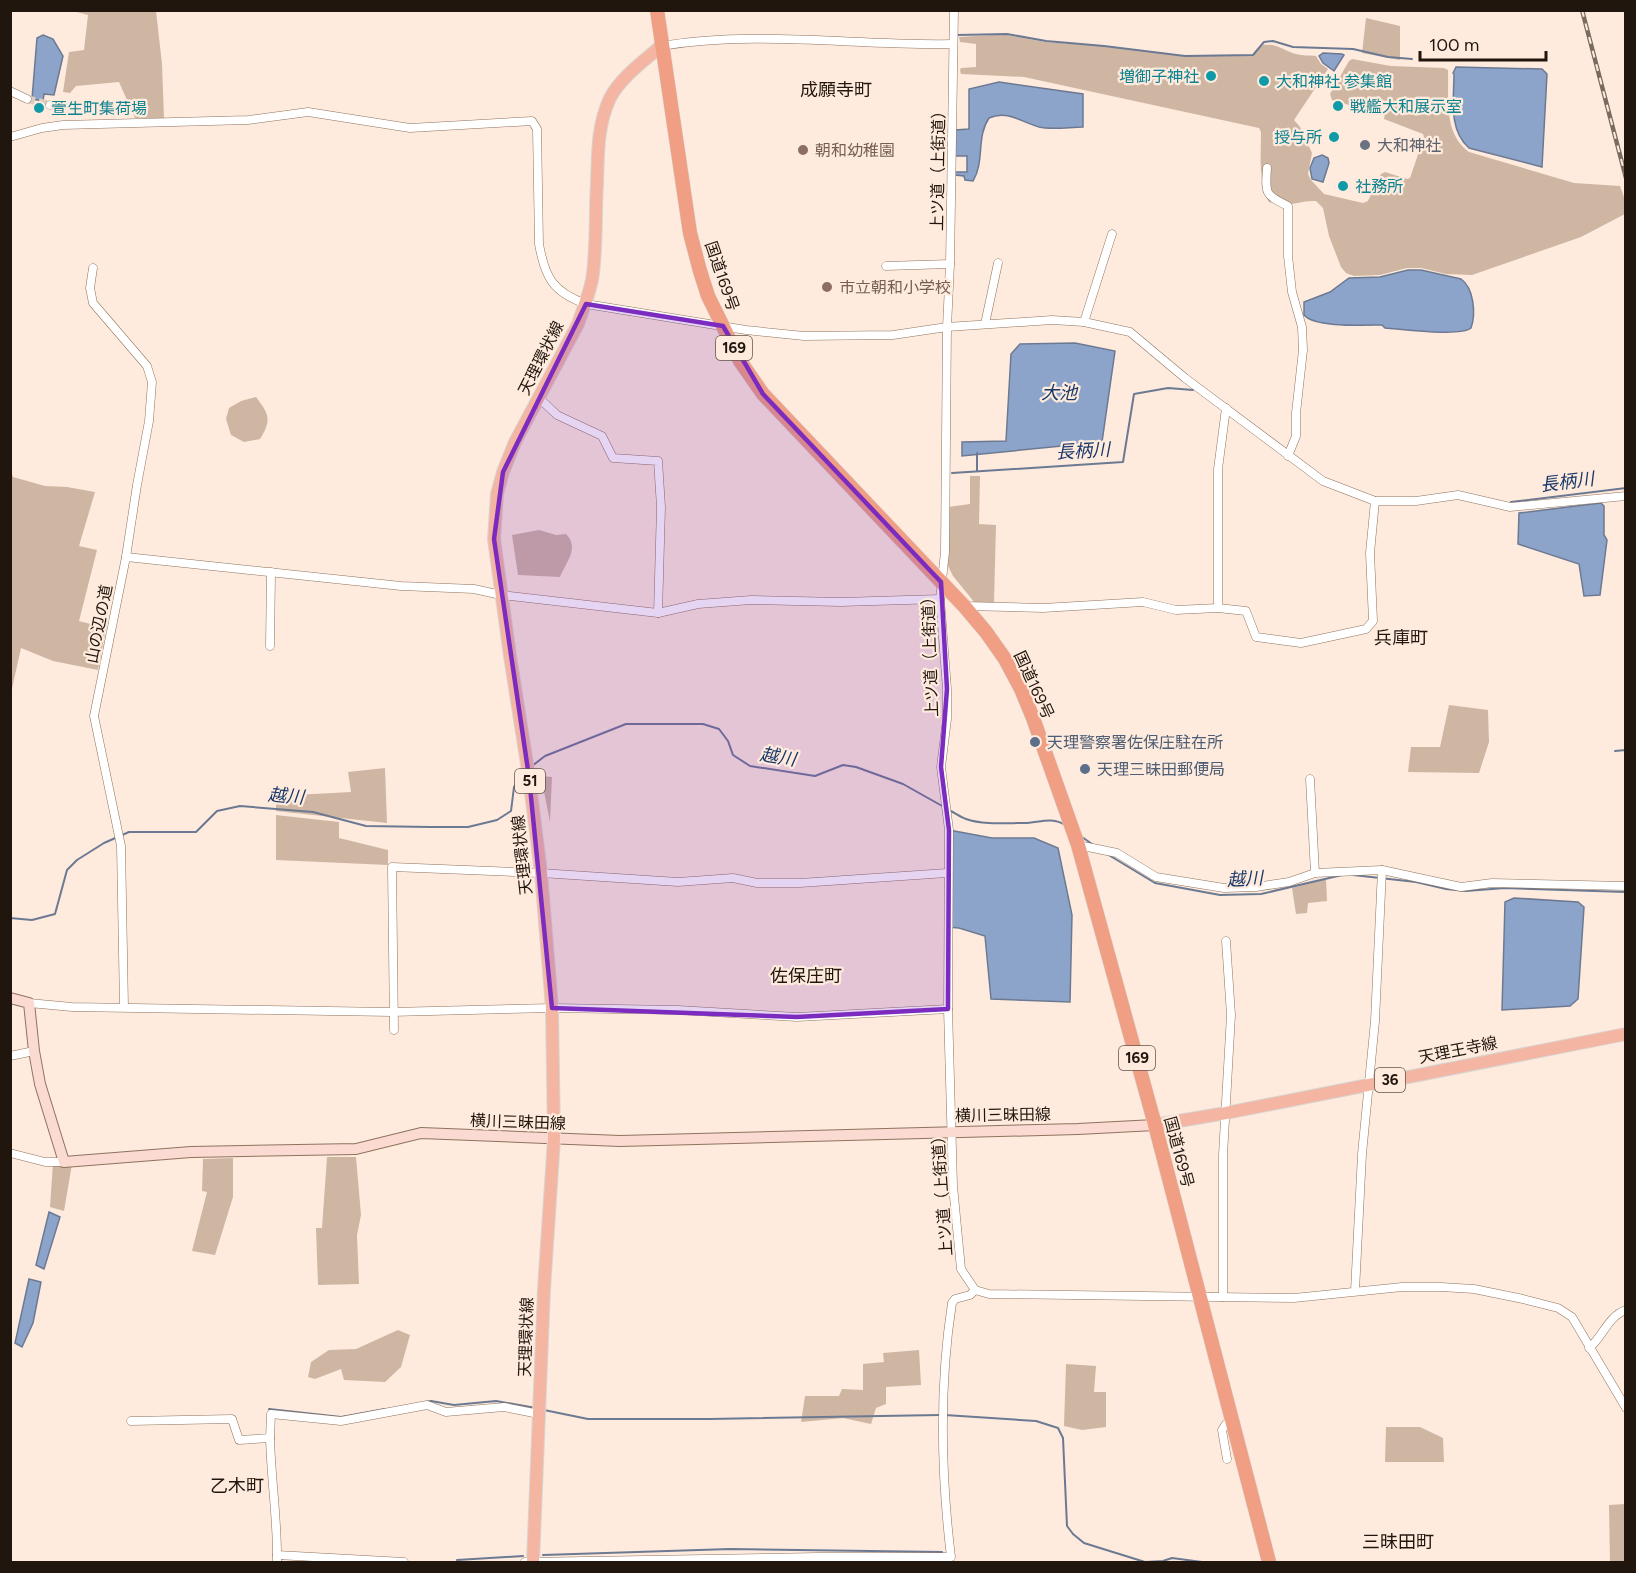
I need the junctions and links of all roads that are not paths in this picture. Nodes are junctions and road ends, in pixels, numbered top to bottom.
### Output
1 (657, 10) edge
2 (954, 10) edge
3 (953, 44) junction
4 (661, 46) junction
5 (10, 91) edge
6 (27, 99) tunnel mouth
7 (10, 137) edge
8 (1267, 168) dead end
9 (1112, 234) dead end
10 (998, 263) dead end
11 (950, 264) junction
12 (886, 266) dead end
13 (93, 268) dead end
14 (586, 304) junction
15 (1084, 322) junction
16 (985, 324) junction
17 (723, 326) junction
18 (947, 327) junction
19 (540, 398) junction
20 (1226, 408) junction
21 (1288, 456) junction
22 (1626, 496) edge
23 (1375, 501) junction
24 (126, 557) junction
25 (271, 572) junction
26 (941, 582) junction
27 (501, 595) junction
28 (940, 598) junction
29 (964, 606) junction
30 (1218, 608) junction
31 (658, 613) junction
32 (270, 646) dead end
33 (1310, 779) dead end
34 (1078, 844) junction
35 (1382, 870) junction
36 (541, 873) junction
37 (947, 873) junction
38 (1315, 873) junction
39 (1626, 886) edge
40 (1226, 941) dead end
41 (10, 998) edge
42 (29, 1003) junction
43 (124, 1007) junction
44 (552, 1008) junction
45 (948, 1009) junction
46 (394, 1012) junction
47 (394, 1030) dead end
48 (1626, 1034) edge
49 (34, 1051) junction
50 (10, 1056) edge
51 (1371, 1083) junction
52 (1226, 1113) junction
53 (1155, 1125) junction
54 (950, 1131) junction
55 (554, 1139) junction
56 (10, 1153) edge
57 (64, 1162) junction
58 (975, 1290) junction
59 (1355, 1291) junction
60 (1199, 1297) junction
61 (1223, 1297) junction
62 (1626, 1310) edge
63 (1589, 1347) junction
64 (1626, 1408) edge
65 (539, 1414) junction
66 (131, 1421) dead end
67 (1233, 1422) junction
68 (270, 1438) junction
69 (1227, 1459) dead end
70 (277, 1559) edge
71 (533, 1562) edge
72 (404, 1563) edge
73 (525, 1563) edge
74 (1269, 1563) edge

1 - 4 highway, 国道169号 / 169
2 - 3 street, 上ツ道（上街道）
3 - 4 street
3 - 11 street, 上ツ道（上街道）
4 - 14 main road, 天理環状線 / 51
4 - 17 highway, 国道169号 / 169
5 - 6 street
7 - 14 street
8 - 21 street
9 - 15 street
10 - 16 street
11 - 12 street
11 - 18 street, 上ツ道（上街道）
13 - 24 street, 山の辺の道
14 - 17 street
14 - 19 main road, 天理環状線 / 51
15 - 16 street
15 - 20 street
16 - 18 street
17 - 18 street
17 - 26 highway, 国道169号 / 169
18 - 26 street, 上ツ道（上街道）
19 - 27 main road, 天理環状線 / 51
19 - 31 street
20 - 21 street
20 - 30 street
21 - 23 street
22 - 23 street
23 - 30 street
24 - 25 street
24 - 43 street, 山の辺の道
25 - 27 street
25 - 32 street
26 - 28 street, 上ツ道（上街道）
26 - 29 highway, 国道169号 / 169
27 - 31 street
27 - 36 main road, 天理環状線 / 51
28 - 31 street
28 - 37 street, 上ツ道（上街道）
29 - 30 street
29 - 34 highway, 国道169号 / 169
33 - 38 street
34 - 38 street
34 - 53 highway, 国道169号 / 169
35 - 38 street
35 - 39 street
35 - 51 street
36 - 37 street
36 - 44 main road, 天理環状線 / 51
36 - 46 street
37 - 45 street, 上ツ道（上街道）
40 - 52 street
41 - 42 main road
42 - 43 street
42 - 49 main road
43 - 46 street
44 - 45 street
44 - 46 street
44 - 55 main road, 天理環状線 / 51
45 - 54 street, 上ツ道（上街道）
46 - 47 street
48 - 51 main road, 天理王寺線 / 36
49 - 50 street
49 - 57 main road
51 - 52 main road, 天理王寺線 / 36
51 - 59 street
52 - 53 main road, 天理王寺線 / 36
52 - 61 street
53 - 54 main road, 横川三昧田線
53 - 60 highway, 国道169号 / 169
54 - 55 main road, 横川三昧田線
54 - 58 street, 上ツ道（上街道）
55 - 57 main road, 横川三昧田線
55 - 65 main road, 天理環状線 / 51
56 - 57 street
58 - 60 street
58 - 71 street
59 - 61 street
59 - 63 street
60 - 61 street
60 - 67 highway, 国道169号 / 169
62 - 63 street
63 - 64 street
65 - 68 street
65 - 71 main road, 天理環状線 / 51
66 - 68 street
67 - 69 street
67 - 74 highway, 国道169号 / 169
68 - 70 street
70 - 72 street
71 - 73 street

